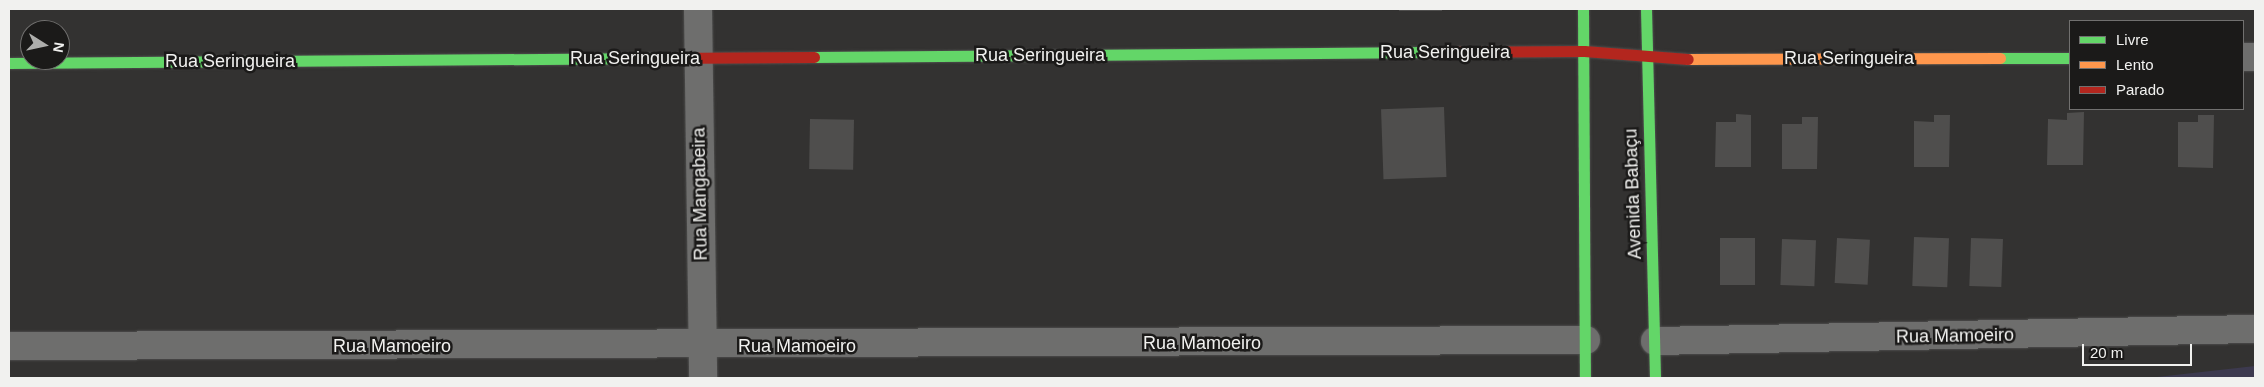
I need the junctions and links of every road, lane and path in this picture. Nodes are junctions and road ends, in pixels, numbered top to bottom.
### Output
1 (698, 9) edge
2 (1583, 9) edge
3 (1646, 9) edge
4 (1584, 51) junction
5 (698, 58) junction
6 (2069, 58) edge
7 (1647, 59) junction
8 (9, 63) edge
9 (2255, 329) edge
10 (1586, 340) junction
11 (1655, 341) junction
12 (9, 346) edge
13 (703, 346) junction
14 (703, 378) edge
15 (1585, 378) edge
16 (1655, 378) edge

1 - 5 street, Rua Mangabeira
2 - 4 street
3 - 7 street, Avenida Babaçu
4 - 5 street, Rua Seringueira
4 - 7 street, Rua Seringueira
4 - 10 street
5 - 8 street, Rua Seringueira
5 - 13 street, Rua Mangabeira
6 - 7 street, Rua Seringueira
7 - 11 street, Avenida Babaçu
9 - 11 street, Rua Mamoeiro
10 - 13 street, Rua Mamoeiro
10 - 15 street
11 - 16 street, Avenida Babaçu
12 - 13 street, Rua Mamoeiro
13 - 14 street, Rua Mangabeira

